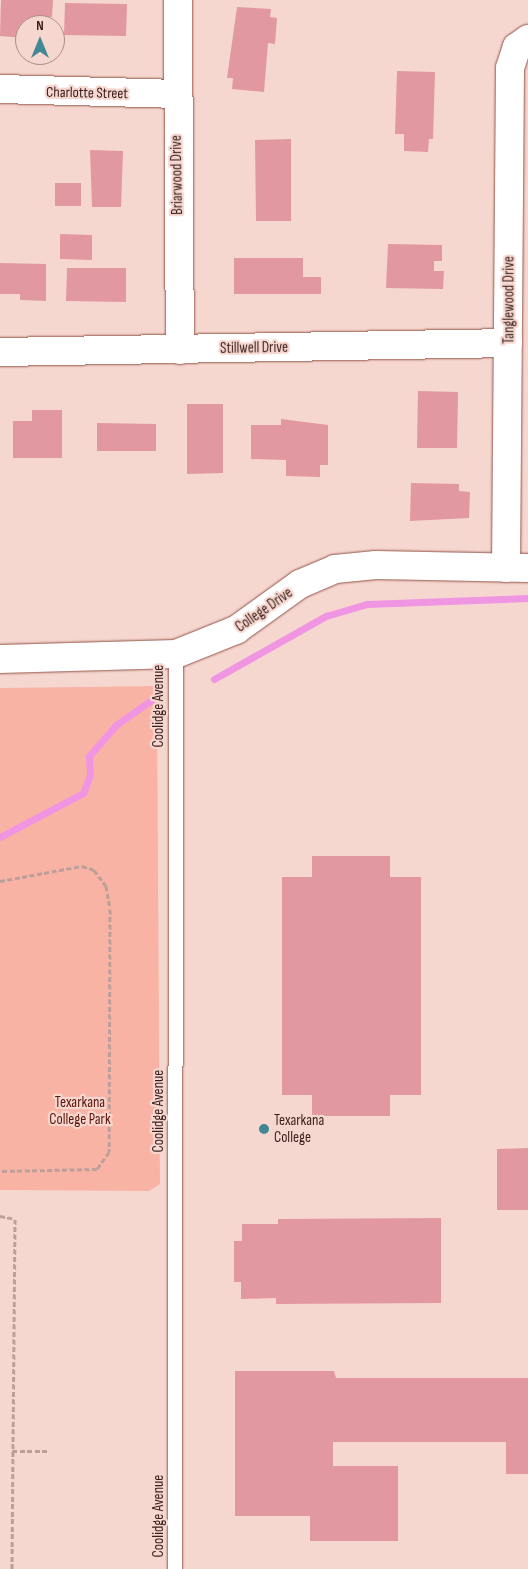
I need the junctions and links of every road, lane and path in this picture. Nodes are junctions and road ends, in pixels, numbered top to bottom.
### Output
1 (178, 0) edge
2 (528, 39) edge
3 (0, 89) edge
4 (175, 94) junction
5 (508, 343) junction
6 (180, 350) junction
7 (0, 352) edge
8 (517, 568) edge
9 (176, 654) junction
10 (0, 659) edge
11 (0, 881) edge
12 (0, 1171) edge
13 (0, 1216) edge
14 (12, 1451) junction
15 (50, 1451) dead end
16 (12, 1569) edge
17 (175, 1569) edge

1 - 4 street, Briarwood Drive
2 - 5 street, Tanglewood Drive
3 - 4 street, Charlotte Street
4 - 6 street, Briarwood Drive
5 - 6 street, Stillwell Drive
5 - 8 street, Tanglewood Drive
6 - 7 street, Stillwell Drive
8 - 9 street, College Drive
9 - 10 street, College Drive
9 - 17 lane, Coolidge Avenue
11 - 12 path
13 - 14 path
14 - 15 path
14 - 16 path

